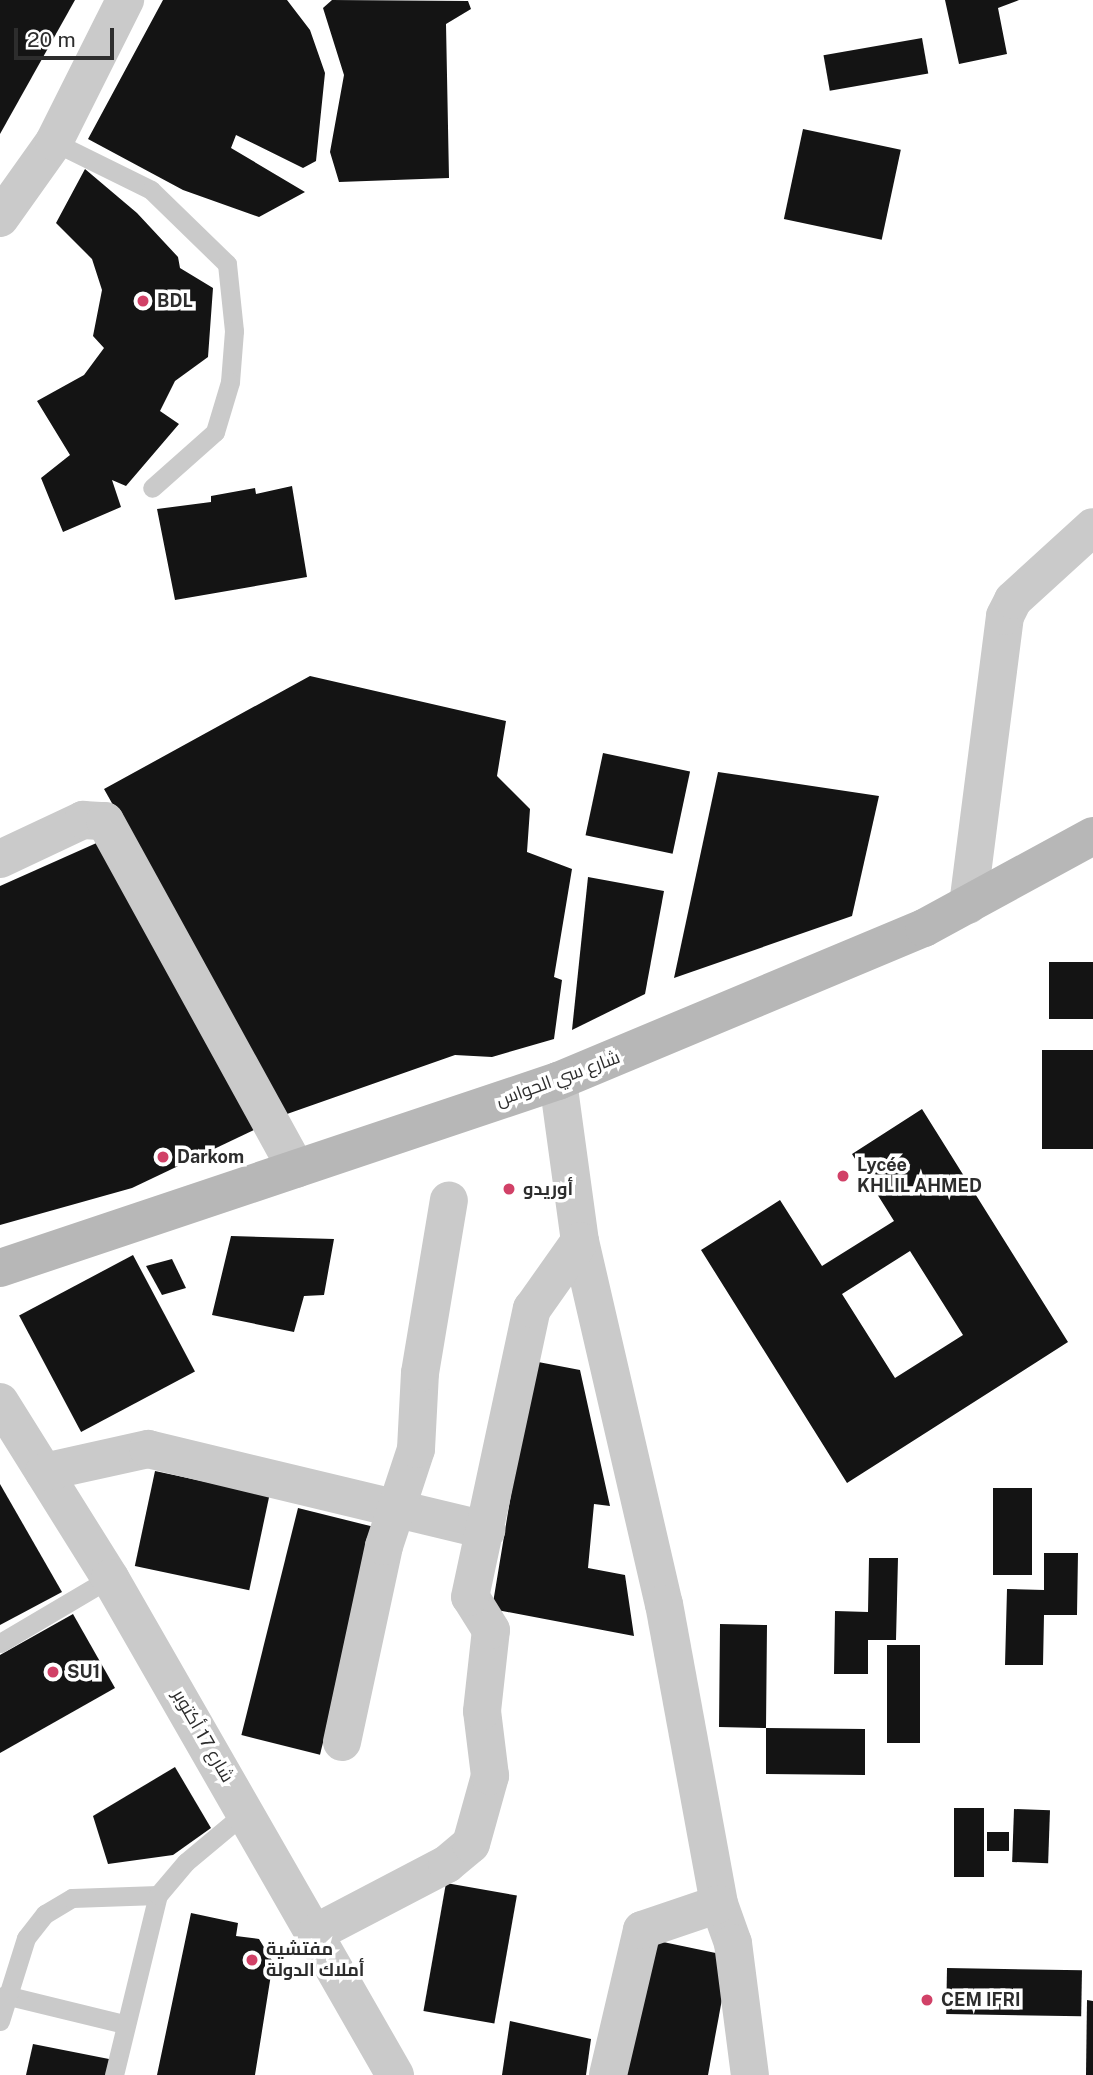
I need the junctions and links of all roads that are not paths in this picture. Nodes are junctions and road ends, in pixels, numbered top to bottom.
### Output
1 (125, 0) edge
2 (54, 142) junction
3 (0, 218) edge
4 (152, 488) dead end
5 (1093, 527) edge
6 (1093, 836) edge
7 (0, 859) edge
8 (968, 905) junction
9 (558, 1082) junction
10 (296, 1169) junction
11 (449, 1200) dead end
12 (580, 1241) junction
13 (0, 1268) edge
14 (0, 1402) edge
15 (44, 1472) junction
16 (397, 1510) junction
17 (486, 1530) junction
18 (110, 1578) junction
19 (0, 1643) edge
20 (342, 1742) dead end
21 (247, 1811) junction
22 (158, 1895) junction
23 (719, 1905) junction
24 (317, 1932) junction
25 (5, 1995) junction
26 (0, 2021) edge
27 (124, 2024) junction
28 (114, 2075) edge
29 (396, 2075) edge
30 (608, 2075) edge
31 (750, 2075) edge

1 - 2 street
2 - 3 street
2 - 4 lane
5 - 8 street
6 - 8 street, شارع سي الحواس
7 - 10 street
8 - 9 street, شارع سي الحواس
9 - 10 street, شارع سي الحواس
9 - 12 street
10 - 13 street, شارع سي الحواس
11 - 16 street
12 - 17 street
12 - 23 street
14 - 15 street, شارع 17 أكتوبر
15 - 16 street
15 - 18 street, شارع 17 أكتوبر
16 - 17 street
16 - 20 street
17 - 24 street
18 - 19 lane
18 - 21 street, شارع 17 أكتوبر
21 - 22 lane
21 - 24 street, شارع 17 أكتوبر
22 - 25 lane
22 - 27 lane
23 - 30 street
23 - 31 street
24 - 29 street, شارع 17 أكتوبر
25 - 26 lane
25 - 27 lane
27 - 28 lane

